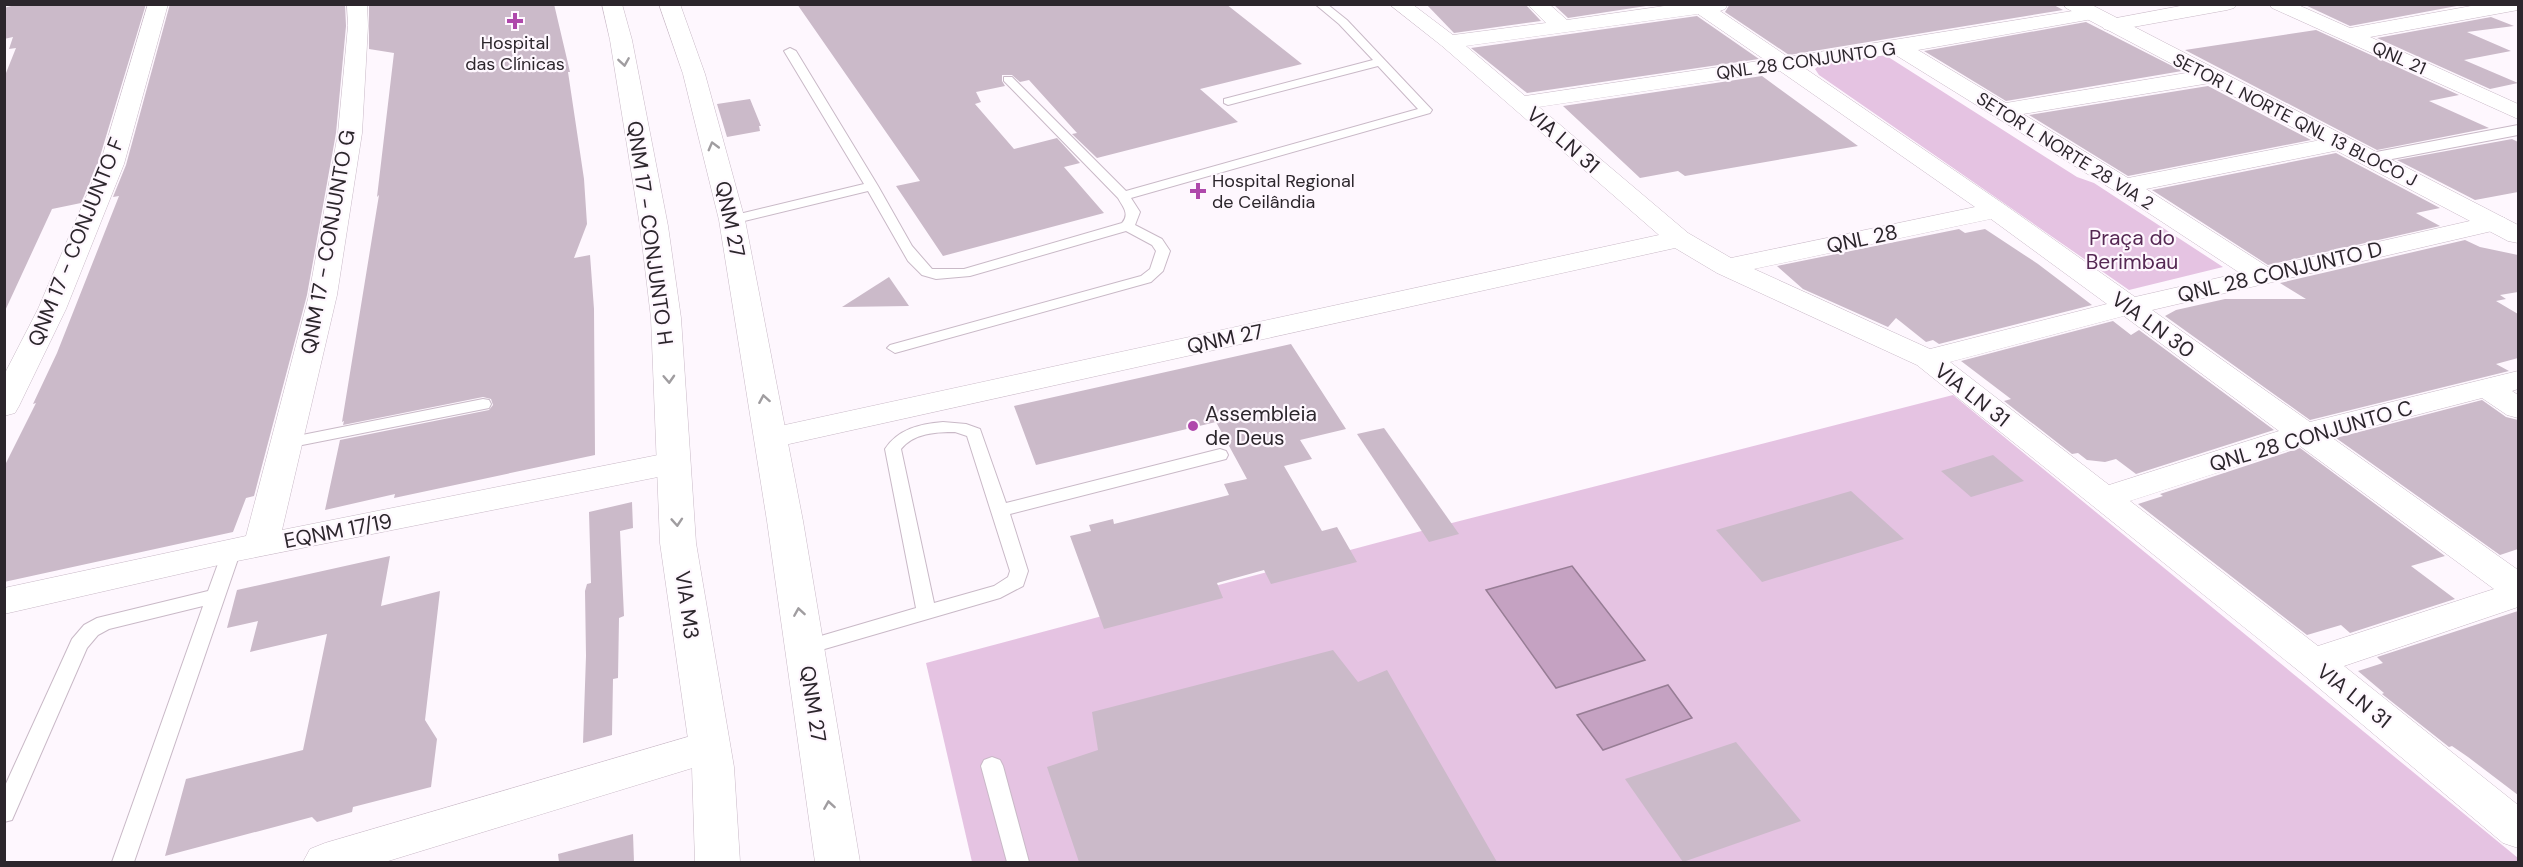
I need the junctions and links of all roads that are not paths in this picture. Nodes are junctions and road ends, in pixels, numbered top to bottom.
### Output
1 (158, 4) edge
2 (357, 4) edge
3 (612, 4) edge
4 (669, 4) edge
5 (1320, 4) edge
6 (1399, 4) edge
7 (1537, 4) edge
8 (2227, 4) edge
9 (2279, 4) edge
10 (2518, 4) edge
11 (1707, 6) edge
12 (2194, 7) edge
13 (2092, 14) edge
14 (1563, 27) junction
15 (2348, 35) junction
16 (1449, 42) junction
17 (1898, 47) junction
18 (790, 51) dead end
19 (1379, 62) junction
20 (1784, 64) junction
21 (2210, 76) junction
22 (1008, 79) dead end
23 (1228, 101) dead end
24 (1521, 103) junction
25 (2513, 105) edge
26 (2001, 111) junction
27 (2518, 130) edge
28 (2341, 143) junction
29 (2371, 158) junction
30 (872, 186) junction
31 (2124, 186) junction
32 (1123, 196) junction
33 (1996, 210) junction
34 (732, 220) junction
35 (1127, 226) junction
36 (2507, 229) edge
37 (1679, 239) junction
38 (1727, 267) junction
39 (2262, 275) junction
40 (2127, 307) junction
41 (895, 348) dead end
42 (1927, 359) junction
43 (2518, 380) edge
44 (2487, 388) junction
45 (483, 404) dead end
46 (4, 406) edge
47 (2518, 408) edge
48 (2303, 434) junction
49 (771, 438) junction
50 (287, 443) junction
51 (1220, 455) dead end
52 (673, 463) junction
53 (2104, 498) junction
54 (1000, 511) junction
55 (246, 548) junction
56 (2518, 588) edge
57 (2518, 594) edge
58 (216, 596) junction
59 (4, 601) edge
60 (926, 612) junction
61 (804, 648) junction
62 (2313, 662) junction
63 (710, 757) junction
64 (992, 766) dead end
65 (11, 785) edge
66 (4, 813) edge
67 (2518, 830) edge
68 (123, 862) edge
69 (325, 862) edge
70 (718, 862) edge
71 (731, 862) edge
72 (838, 862) edge
73 (1018, 862) edge

1 - 46 street, QNM 17 - CONJUNTO F
2 - 50 street, QNM 17 - CONJUNTO G
3 -> 52 main road, QNM 17 - CONJUNTO H
34 -> 4 main road, QNM 27
5 - 19 lane
6 - 16 street, VIA LN 31
7 - 14 street
8 - 12 street
9 - 15 street, QNL 21
10 - 15 street
11 - 14 street
11 - 20 street, VIA LN 30
12 - 13 street
13 - 17 street, QNL 28 CONJUNTO G
13 - 21 main road, SETOR L NORTE QNL 13 BLOCO J
14 - 16 street
15 - 25 street, QNL 21
16 - 24 street, VIA LN 31
17 - 20 street, QNL 28 CONJUNTO G
17 - 26 street, SETOR L NORTE 28 VIA 2
18 - 30 lane
19 - 23 lane
19 - 32 lane
20 - 24 street, QNL 28 CONJUNTO G
20 - 33 street, VIA LN 30
21 - 26 street
21 - 28 main road, SETOR L NORTE QNL 13 BLOCO J
22 - 32 lane
24 - 37 street, VIA LN 31
26 - 31 street, SETOR L NORTE 28 VIA 2
27 - 29 street
28 - 29 main road, SETOR L NORTE QNL 13 BLOCO J
28 - 31 street
29 - 36 main road, SETOR L NORTE QNL 13 BLOCO J
30 - 34 lane
30 - 35 lane
31 - 39 street, SETOR L NORTE 28 VIA 2
32 - 35 lane
33 - 38 street, QNL 28
33 - 40 street, VIA LN 30
49 -> 34 main road, QNM 27
35 - 41 lane
36 - 39 street, QNL 28 CONJUNTO D
37 - 38 street, VIA LN 31
37 - 49 street, QNM 27
38 - 42 street, VIA LN 31
39 - 40 street, QNL 28 CONJUNTO D
40 - 42 street, QNL 28 CONJUNTO D
40 - 48 street, VIA LN 30
42 - 53 street, VIA LN 31
43 - 44 street, QNL 28 CONJUNTO C
44 - 47 street
44 - 48 street, QNL 28 CONJUNTO C
45 - 50 lane
48 - 53 street, QNL 28 CONJUNTO C
48 - 56 street, VIA LN 30
61 -> 49 main road, QNM 27
50 - 55 street, QNM 17 - CONJUNTO G
51 - 54 lane
52 - 55 street, EQNM 17/19
52 -> 63 main road, VIA M3
53 - 62 street, VIA LN 31
54 - 60 lane
54 - 60 lane
55 - 58 lane
55 - 59 street, EQNM 17/19
57 - 62 street
58 - 65 lane
58 - 68 lane
60 - 61 lane
72 -> 61 main road, QNM 27
62 - 67 street, VIA LN 31
63 - 69 street
63 - 70 main road
63 - 71 main road
64 - 73 lane
65 - 66 lane

